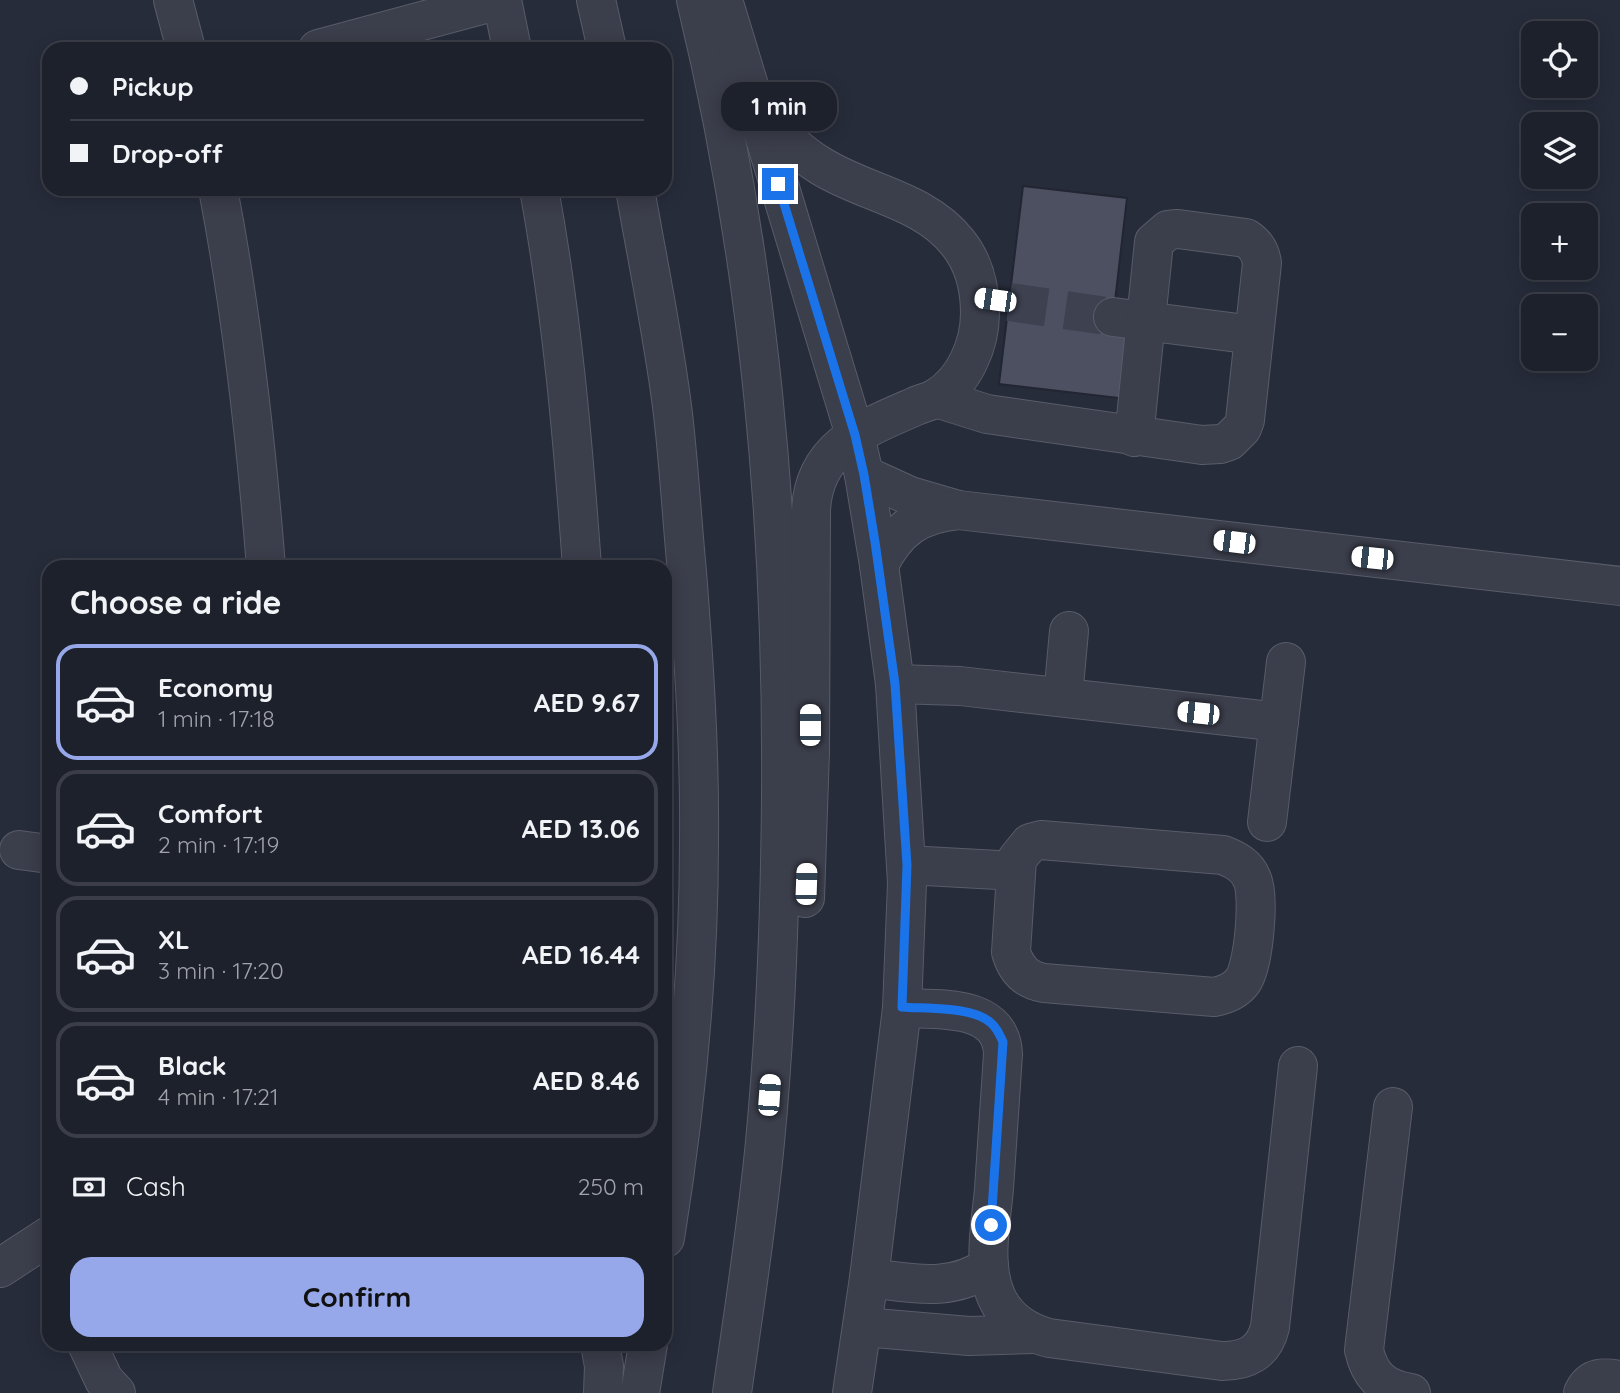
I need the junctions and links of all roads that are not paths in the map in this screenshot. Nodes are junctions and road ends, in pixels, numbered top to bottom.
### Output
1 (173, 0) edge
2 (501, 0) edge
3 (596, 0) edge
4 (696, 0) edge
5 (723, 0) edge
6 (184, 42) edge
7 (344, 42) edge
8 (510, 42) edge
9 (605, 42) edge
10 (755, 108) junction
11 (219, 196) edge
12 (540, 196) edge
13 (636, 196) edge
14 (1129, 320) junction
15 (1254, 335) junction
16 (936, 398) junction
17 (673, 412) junction
18 (855, 435) junction
19 (1134, 437) junction
20 (864, 475) junction
21 (958, 510) junction
22 (265, 560) edge
23 (581, 560) edge
24 (661, 560) edge
25 (879, 565) junction
26 (1620, 586) edge
27 (1069, 631) dead end
28 (1286, 663) dead end
29 (895, 684) junction
30 (1063, 697) junction
31 (1279, 722) junction
32 (1267, 822) dead end
33 (907, 874) junction
34 (1016, 879) junction
35 (902, 1007) junction
36 (1298, 1066) dead end
37 (1393, 1107) dead end
38 (765, 1144) junction
39 (672, 1194) edge
40 (42, 1241) edge
41 (989, 1266) junction
42 (0, 1268) edge
43 (869, 1278) junction
44 (863, 1327) junction
45 (1033, 1334) junction
46 (90, 1351) edge
47 (601, 1351) edge
48 (647, 1351) edge
49 (1620, 1380) edge
50 (116, 1393) edge
51 (603, 1393) edge
52 (640, 1393) edge
53 (732, 1393) edge
54 (852, 1393) edge
55 (1411, 1393) edge
56 (1583, 1393) edge

1 - 6 street
2 - 7 street
2 - 8 street
3 - 9 street
4 - 38 street
5 - 10 street
10 - 16 street
10 - 18 street
11 - 22 street
12 - 23 street
13 - 17 street
14 - 15 street
14 - 15 street
14 - 19 street
15 - 19 street
16 - 18 street
16 - 19 street
17 - 24 street
17 - 39 street
18 - 20 street
18 - 38 street
20 - 21 street
20 - 25 street
21 - 25 street
21 - 26 street
25 - 29 street
27 - 30 street
28 - 31 street
29 - 30 street
29 - 33 street
30 - 31 street
31 - 32 street
33 - 34 street
33 - 35 street
34 - 34 street
35 - 41 street
35 - 43 street
36 - 45 street
37 - 55 street
38 - 53 street
40 - 42 street
41 - 43 street
41 - 45 street
43 - 44 street
44 - 45 street
44 - 54 street
46 - 50 street
47 - 51 street
48 - 52 street
49 - 56 street

